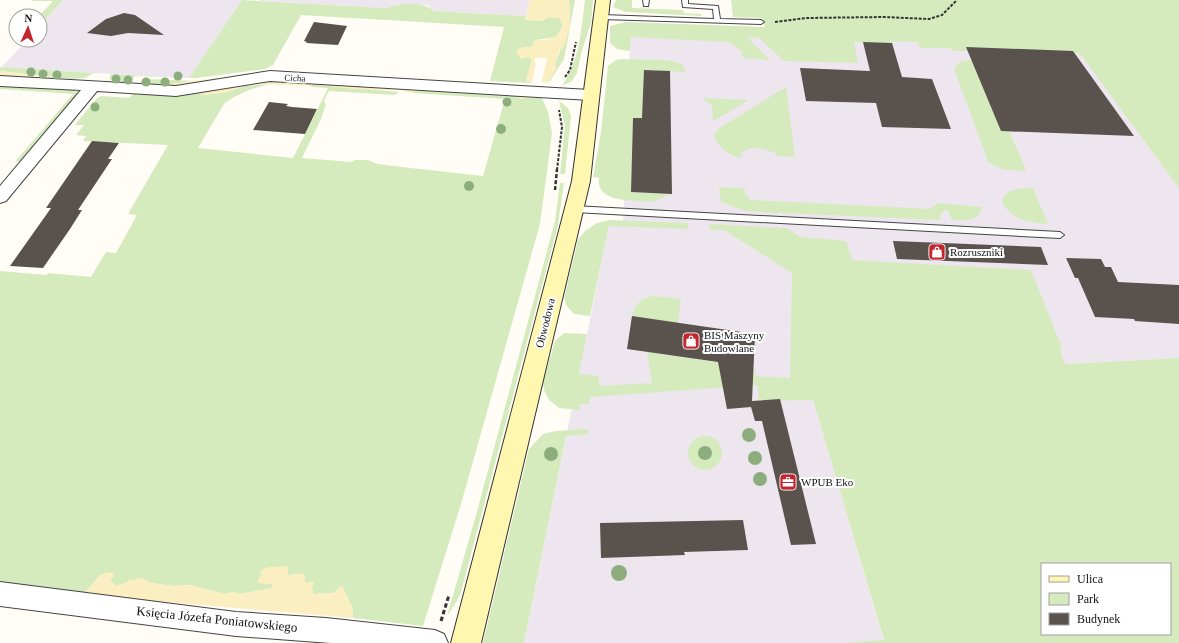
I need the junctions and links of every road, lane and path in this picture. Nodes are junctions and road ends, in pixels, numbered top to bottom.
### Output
1 (603, 0) edge
2 (685, 0) edge
3 (957, 0) edge
4 (602, 17) junction
5 (717, 21) junction
6 (761, 22) joint
7 (576, 42) dead end
8 (563, 80) dead end
9 (0, 81) edge
10 (93, 86) junction
11 (590, 95) junction
12 (0, 197) edge
13 (574, 209) junction
14 (1060, 236) dead end
15 (0, 594) edge
16 (434, 643) edge
17 (466, 643) edge

1 - 4 main road, Obwodowa
2 - 5 lane
3 - 6 path
4 - 5 lane
4 - 11 main road, Obwodowa
5 - 6 lane
7 - 8 path
9 - 10 street, Cicha
10 - 11 street, Cicha
10 - 12 street
11 - 13 main road, Obwodowa
13 - 14 lane
13 - 17 main road, Obwodowa
15 - 16 street, Księcia Józefa Poniatowskiego

